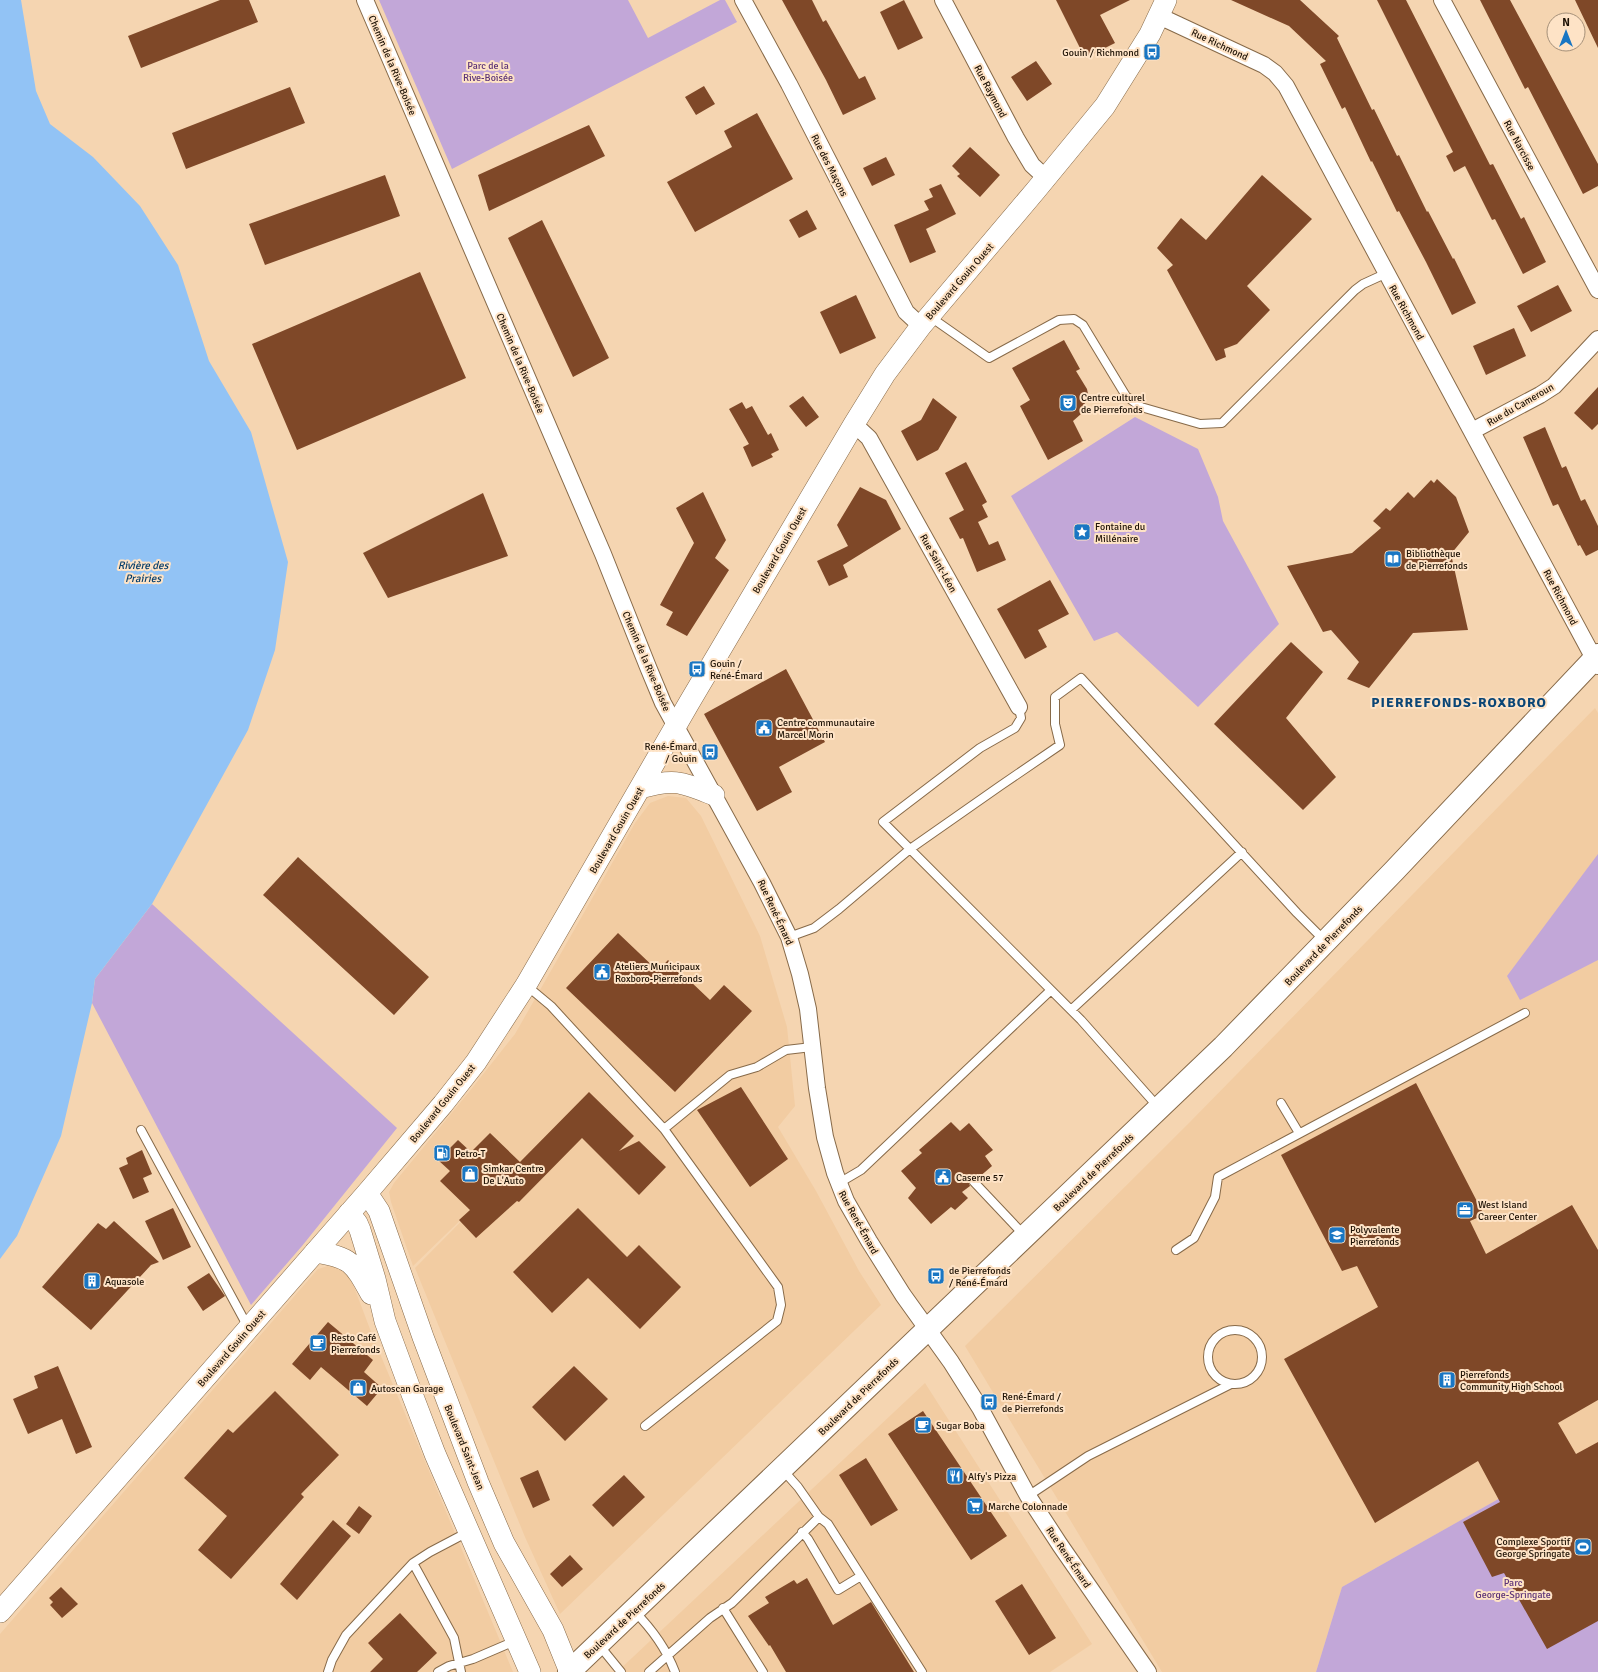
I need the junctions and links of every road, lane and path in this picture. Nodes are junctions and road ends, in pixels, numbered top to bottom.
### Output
1 (365, 0) edge
2 (743, 0) edge
3 (943, 0) edge
4 (1442, 0) edge
5 (1163, 8) edge
6 (1046, 178) junction
7 (1387, 273) junction
8 (1598, 290) edge
9 (925, 321) junction
10 (1598, 339) edge
11 (854, 424) junction
12 (1472, 431) junction
13 (1597, 660) edge
14 (1019, 707) joint
15 (676, 726) junction
16 (640, 788) junction
17 (714, 795) junction
18 (910, 849) junction
19 (1242, 852) junction
20 (789, 938) junction
21 (1326, 941) junction
22 (526, 986) junction
23 (1051, 990) junction
24 (1071, 1010) junction
25 (1525, 1013) dead end
26 (812, 1047) junction
27 (1281, 1103) dead end
28 (1159, 1109) junction
29 (664, 1129) junction
30 (141, 1130) dead end
31 (1298, 1133) junction
32 (974, 1182) dead end
33 (838, 1183) junction
34 (367, 1193) junction
35 (349, 1214) junction
36 (1025, 1237) junction
37 (1176, 1250) dead end
38 (315, 1252) junction
39 (385, 1321) junction
40 (249, 1328) junction
41 (928, 1329) junction
42 (1231, 1384) junction
43 (645, 1426) dead end
44 (782, 1469) junction
45 (1028, 1496) junction
46 (819, 1516) junction
47 (469, 1531) junction
48 (802, 1532) junction
49 (413, 1563) junction
50 (861, 1576) junction
51 (723, 1608) junction
52 (634, 1611) junction
53 (0, 1612) edge
54 (516, 1641) junction
55 (598, 1644) junction
56 (668, 1655) junction
57 (460, 1662) junction
58 (328, 1672) edge
59 (438, 1672) edge
60 (461, 1672) edge
61 (530, 1672) edge
62 (570, 1672) edge
63 (621, 1672) edge
64 (650, 1672) edge
65 (675, 1672) edge
66 (763, 1672) edge
67 (922, 1672) edge
68 (1148, 1672) edge

1 - 15 street, Chemin de la Rive-Boisée
2 - 9 street, Rue des Maçons
3 - 6 street, Rue Raymond
4 - 8 street, Rue Narcisse
5 - 6 street, Boulevard Gouin Ouest
5 - 7 street, Rue Richmond
6 - 9 street, Boulevard Gouin Ouest
7 - 9 lane
7 - 12 street, Rue Richmond
9 - 11 street, Boulevard Gouin Ouest
10 - 12 street, Rue du Cameroun
11 - 14 street, Rue Saint-Léon
11 - 15 street, Boulevard Gouin Ouest
12 - 13 street, Rue Richmond
13 - 21 main road, Boulevard de Pierrefonds
14 - 18 lane
15 - 16 street, Boulevard Gouin Ouest
15 - 17 street, Rue René-Émard
16 - 17 street
16 - 22 street, Boulevard Gouin Ouest
17 - 20 street, Rue René-Émard
18 - 19 lane
18 - 20 lane
18 - 23 lane
19 - 21 lane
19 - 24 lane
20 - 26 street, Rue René-Émard
21 - 28 main road, Boulevard de Pierrefonds
22 - 29 lane
22 - 34 street, Boulevard Gouin Ouest
23 - 24 lane
23 - 33 lane
24 - 28 lane
25 - 31 lane
26 - 29 lane
26 - 33 street, Rue René-Émard
27 - 31 lane
28 - 36 main road, Boulevard de Pierrefonds
29 - 43 lane
30 - 40 lane
31 - 37 lane
32 - 36 lane
33 - 41 street, Rue René-Émard
34 - 35 street, Boulevard Gouin Ouest
34 - 62 street, Boulevard Saint-Jean
35 - 38 street, Boulevard Gouin Ouest
35 - 39 street
36 - 41 main road, Boulevard de Pierrefonds
38 - 39 street
38 - 40 street, Boulevard Gouin Ouest
39 - 47 street
40 - 53 street, Boulevard Gouin Ouest
41 - 44 main road, Boulevard de Pierrefonds
41 - 45 street, Rue René-Émard
42 - 42 lane
42 - 45 lane
44 - 46 lane
44 - 52 main road, Boulevard de Pierrefonds
45 - 68 street, Rue René-Émard
46 - 48 lane
46 - 50 lane
47 - 49 lane
47 - 54 street
48 - 50 lane
48 - 51 lane
49 - 57 lane
49 - 58 lane
50 - 67 lane
51 - 56 lane
51 - 66 lane
52 - 55 main road, Boulevard de Pierrefonds
52 - 56 lane
54 - 57 lane
54 - 61 street
55 - 62 main road, Boulevard de Pierrefonds
55 - 63 lane
56 - 64 lane
56 - 65 lane
57 - 59 lane
57 - 60 lane

